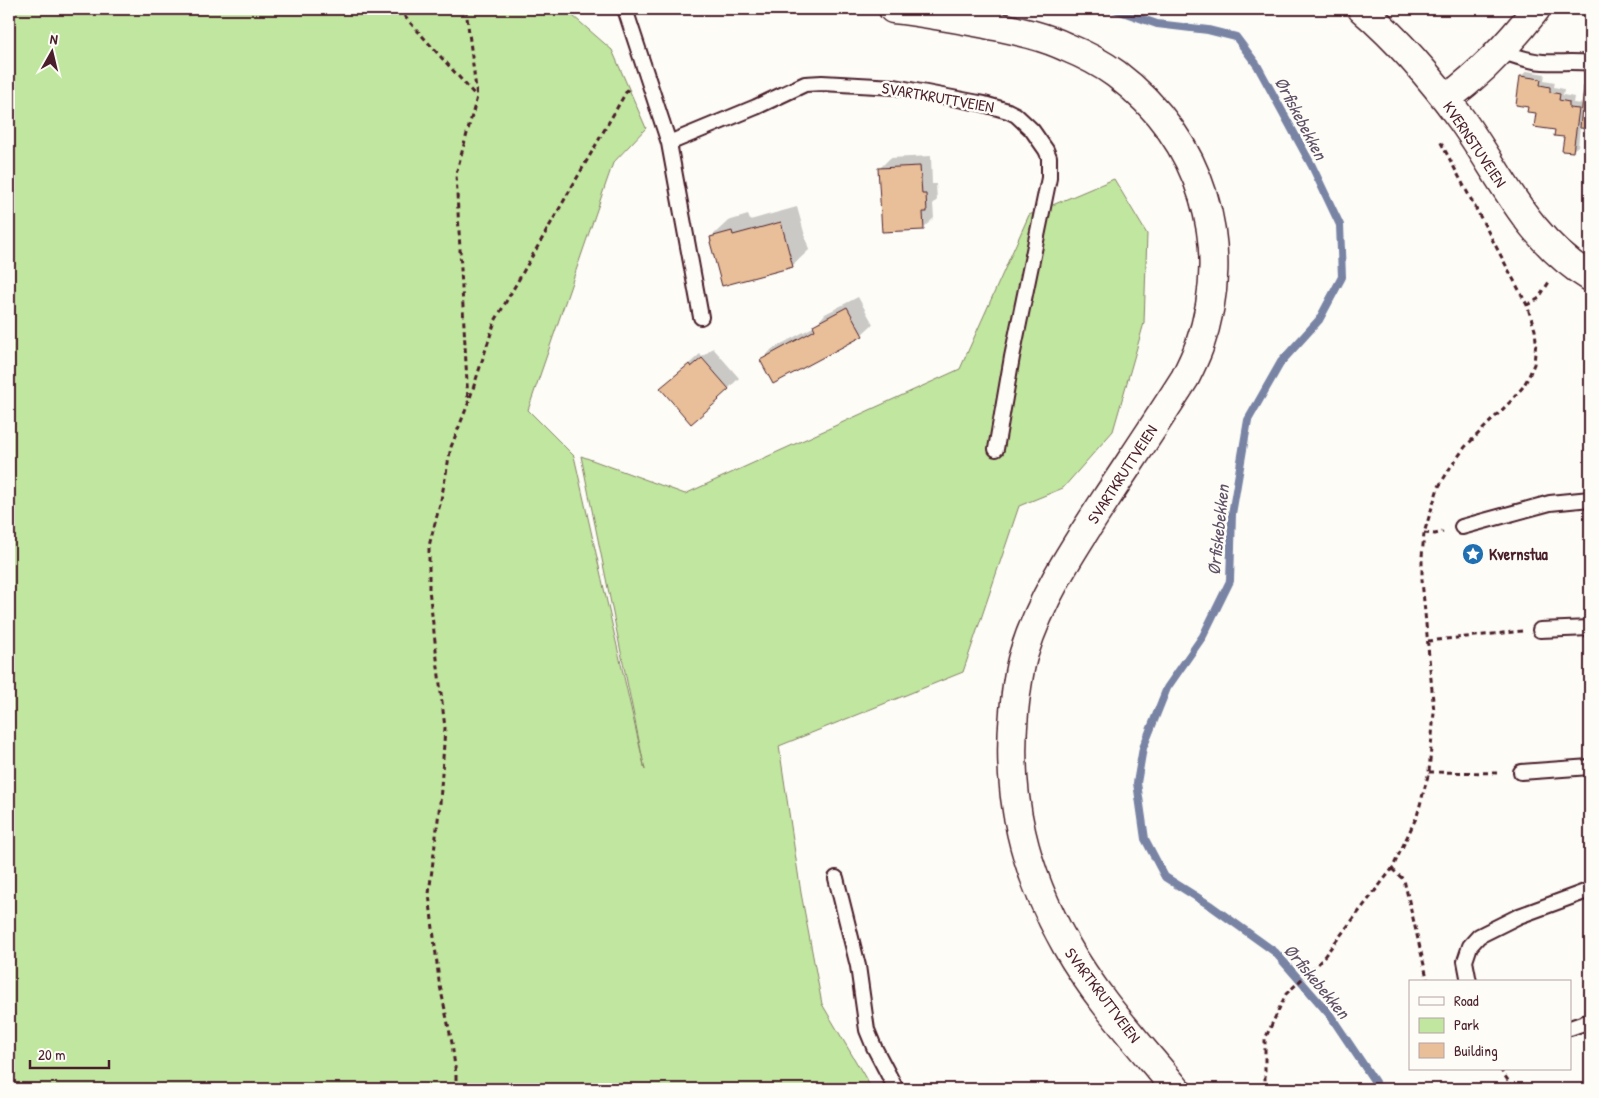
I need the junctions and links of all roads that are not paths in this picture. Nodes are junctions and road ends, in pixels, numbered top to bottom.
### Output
1 (625, 9) edge
2 (893, 9) edge
3 (1362, 9) edge
4 (1536, 9) edge
5 (1501, 51) junction
6 (1590, 62) edge
7 (1446, 100) junction
8 (669, 143) junction
9 (1590, 277) edge
10 (701, 317) dead end
11 (996, 449) dead end
12 (1590, 499) edge
13 (1462, 527) dead end
14 (1590, 628) edge
15 (1540, 630) road end
16 (1590, 767) edge
17 (1521, 772) road end
18 (836, 878) dead end
19 (1590, 890) edge
20 (1469, 980) edge
21 (1590, 1021) edge
22 (1572, 1027) edge
23 (896, 1089) edge
24 (1176, 1089) edge

1 - 8 lane
2 - 24 street, SVARTKRUTTVEIEN
3 - 7 street, KVERNSTUVEIEN
4 - 5 street
5 - 6 lane
5 - 7 street
7 - 9 street, KVERNSTUVEIEN
8 - 10 lane
8 - 11 lane, SVARTKRUTTVEIEN
12 - 13 lane
14 - 15 lane
16 - 17 lane
18 - 23 lane
19 - 20 lane
21 - 22 lane

